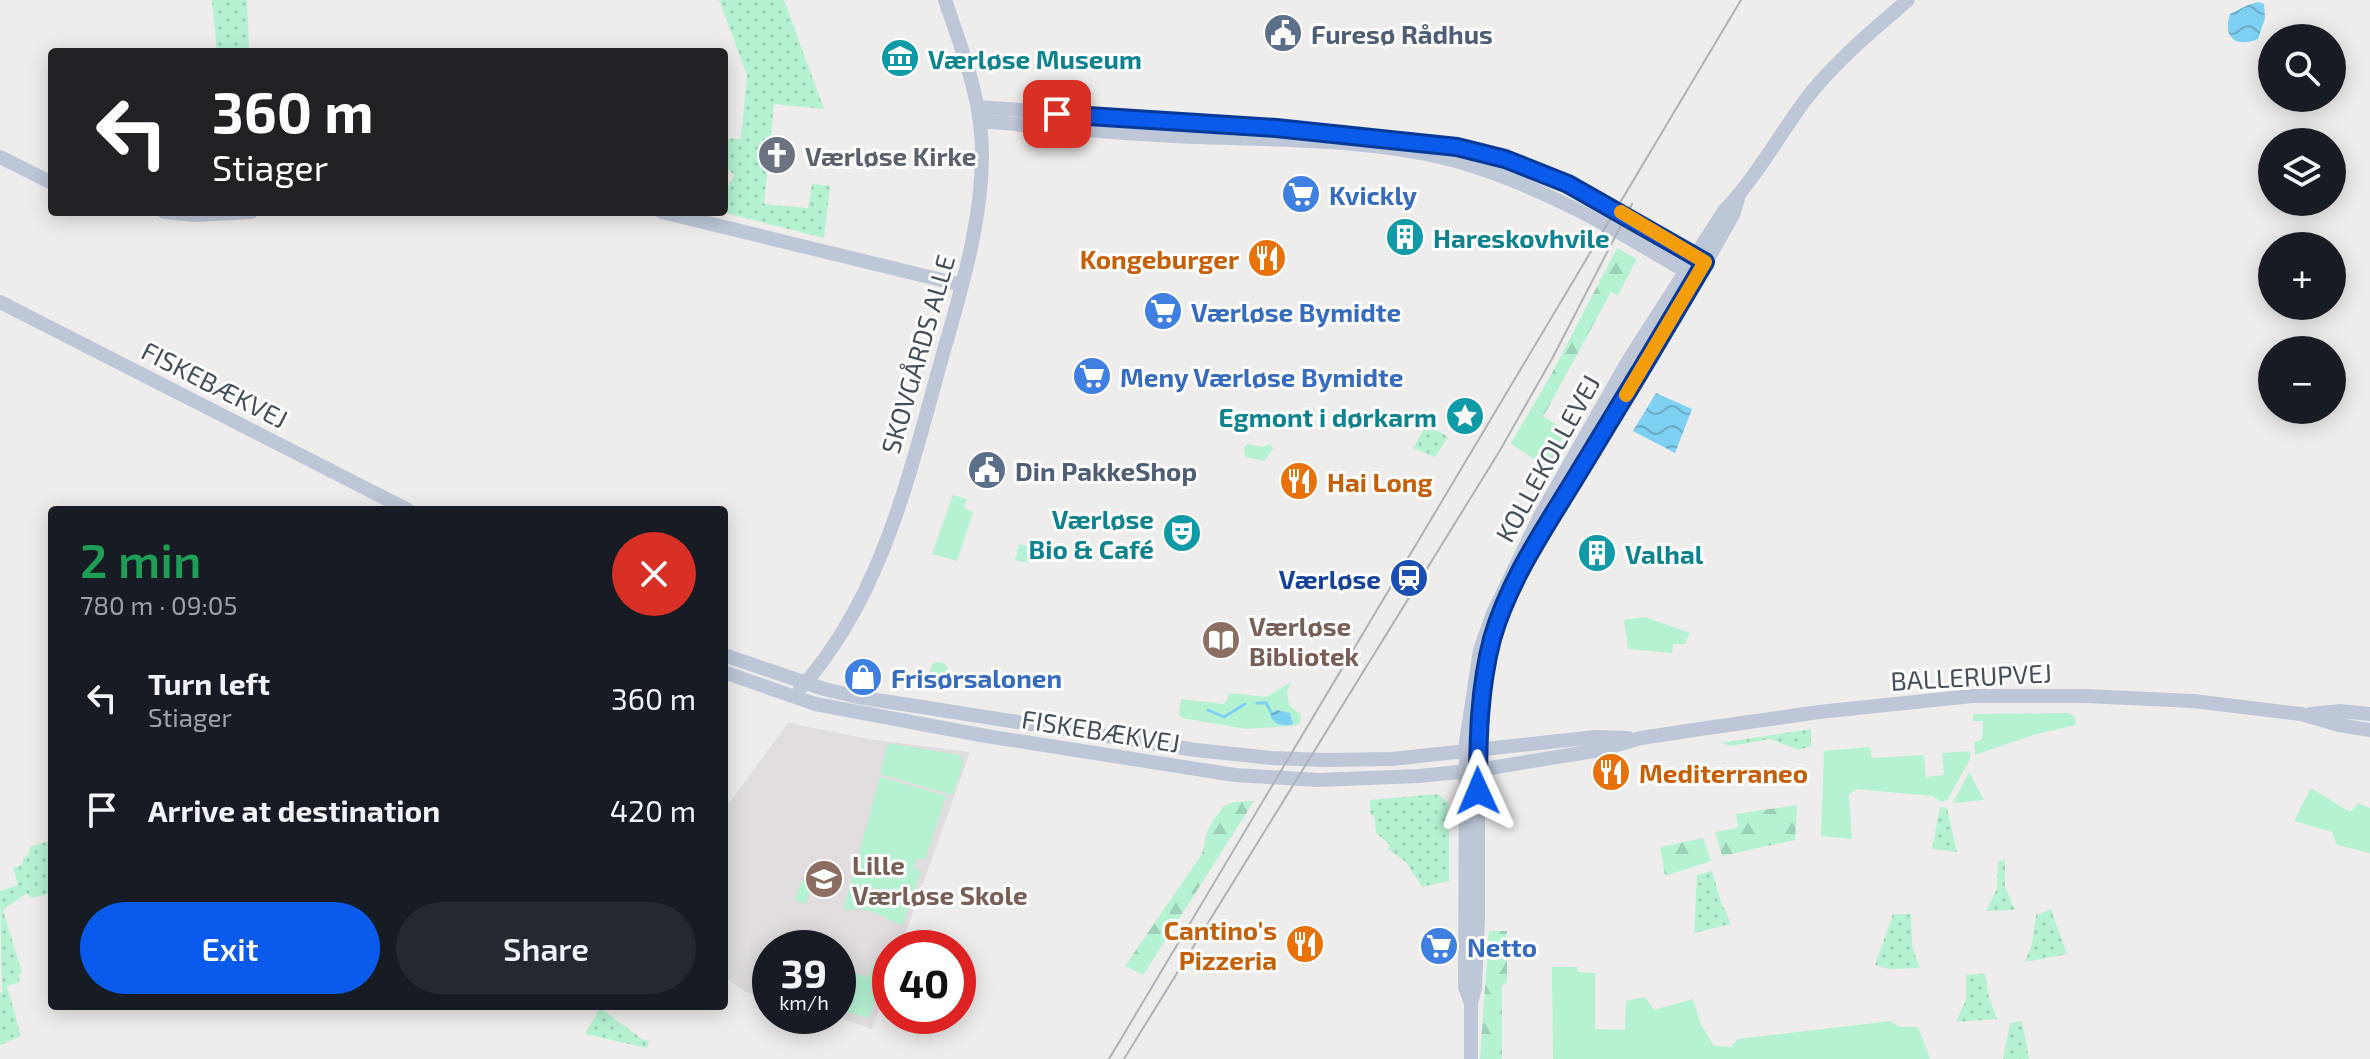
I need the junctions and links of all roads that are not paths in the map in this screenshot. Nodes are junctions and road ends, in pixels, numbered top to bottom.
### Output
1 (945, 0) edge
2 (1908, 0) edge
3 (979, 114) junction
4 (0, 157) edge
5 (48, 181) edge
6 (678, 216) edge
7 (1700, 259) junction
8 (1690, 274) junction
9 (962, 285) junction
10 (0, 302) edge
11 (400, 506) edge
12 (728, 656) edge
13 (728, 673) edge
14 (806, 683) junction
15 (792, 697) junction
16 (2370, 714) edge
17 (2305, 715) junction
18 (2370, 730) edge
19 (1641, 738) junction
20 (1472, 750) junction
21 (1471, 771) junction
22 (1471, 1059) edge

1 - 3 street, SKOVGÅRDS ALLE
2 - 7 street, KOLLEKOLLEVEJ
3 - 7 street
3 - 8 street
3 - 9 street, SKOVGÅRDS ALLE
4 - 5 street
6 - 9 street
7 - 8 street, KOLLEKOLLEVEJ
8 - 20 street, KOLLEKOLLEVEJ
9 - 14 street, SKOVGÅRDS ALLE
10 - 11 street, FISKEBÆKVEJ
12 - 14 street, FISKEBÆKVEJ
13 - 15 street, FISKEBÆKVEJ
14 - 15 street, SKOVGÅRDS ALLE
14 - 20 street, FISKEBÆKVEJ
15 - 21 street, FISKEBÆKVEJ
16 - 17 street, BALLERUPVEJ
17 - 18 street, BALLERUPVEJ
17 - 19 street, BALLERUPVEJ
19 - 20 street, BALLERUPVEJ
19 - 21 street, BALLERUPVEJ
20 - 21 street, KOLLEKOLLEVEJ
21 - 22 street, KOLLEKOLLEVEJ

